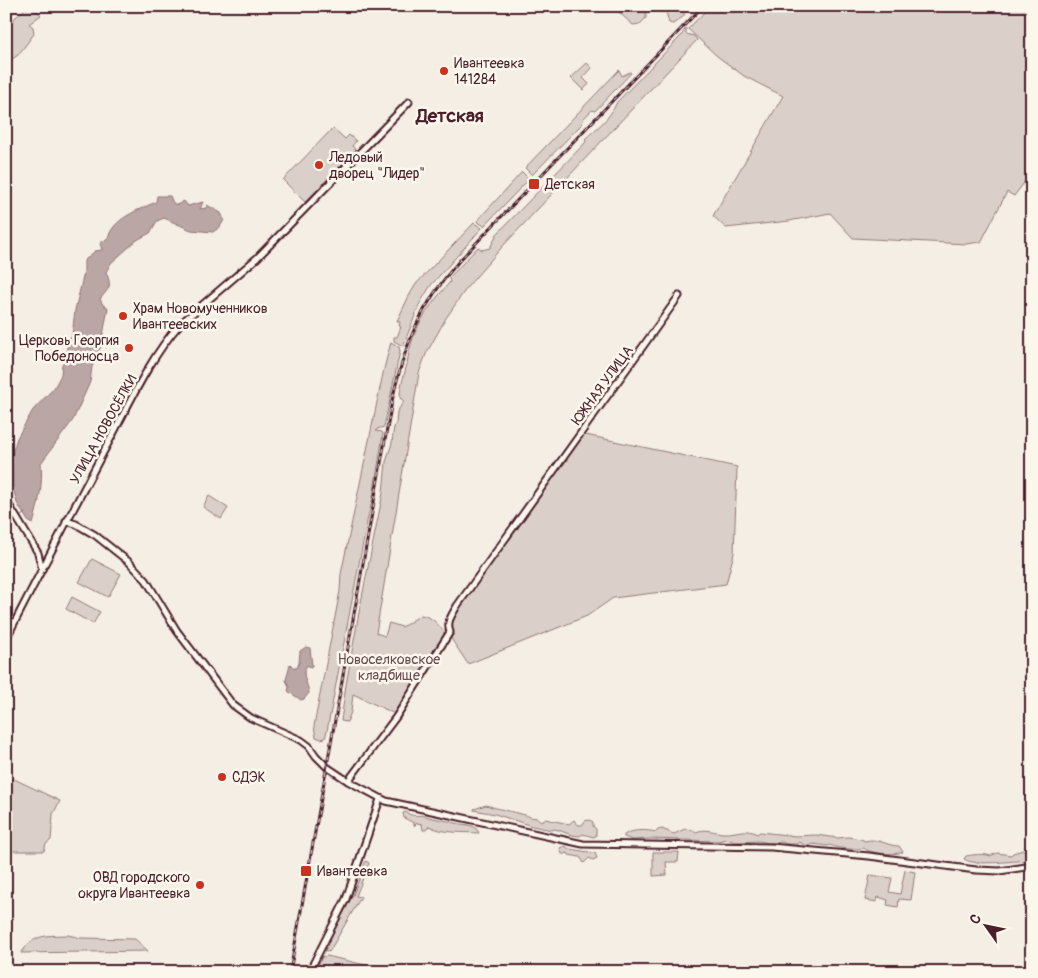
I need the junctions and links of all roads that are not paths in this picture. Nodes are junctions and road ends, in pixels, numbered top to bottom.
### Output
1 (409, 102) dead end
2 (679, 296) dead end
3 (6, 500) edge
4 (66, 521) junction
5 (38, 553) junction
6 (48, 557) junction
7 (42, 569) junction
8 (6, 639) edge
9 (348, 781) junction
10 (370, 794) junction
11 (380, 799) junction
12 (393, 803) junction
13 (375, 813) junction
14 (1032, 866) edge
15 (309, 972) edge

1 - 4 street, УЛИЦА НОВОСЁЛКИ
2 - 9 street, ЮЖНАЯ УЛИЦА
3 - 5 street
4 - 6 street, УЛИЦА НОВОСЁЛКИ
4 - 9 street
5 - 6 street
5 - 7 street
6 - 7 street, УЛИЦА НОВОСЁЛКИ
7 - 8 street, УЛИЦА НОВОСЁЛКИ
9 - 10 street
10 - 11 street
10 - 13 street
11 - 12 street
11 - 13 street
12 - 13 street
12 - 14 street
13 - 15 street

